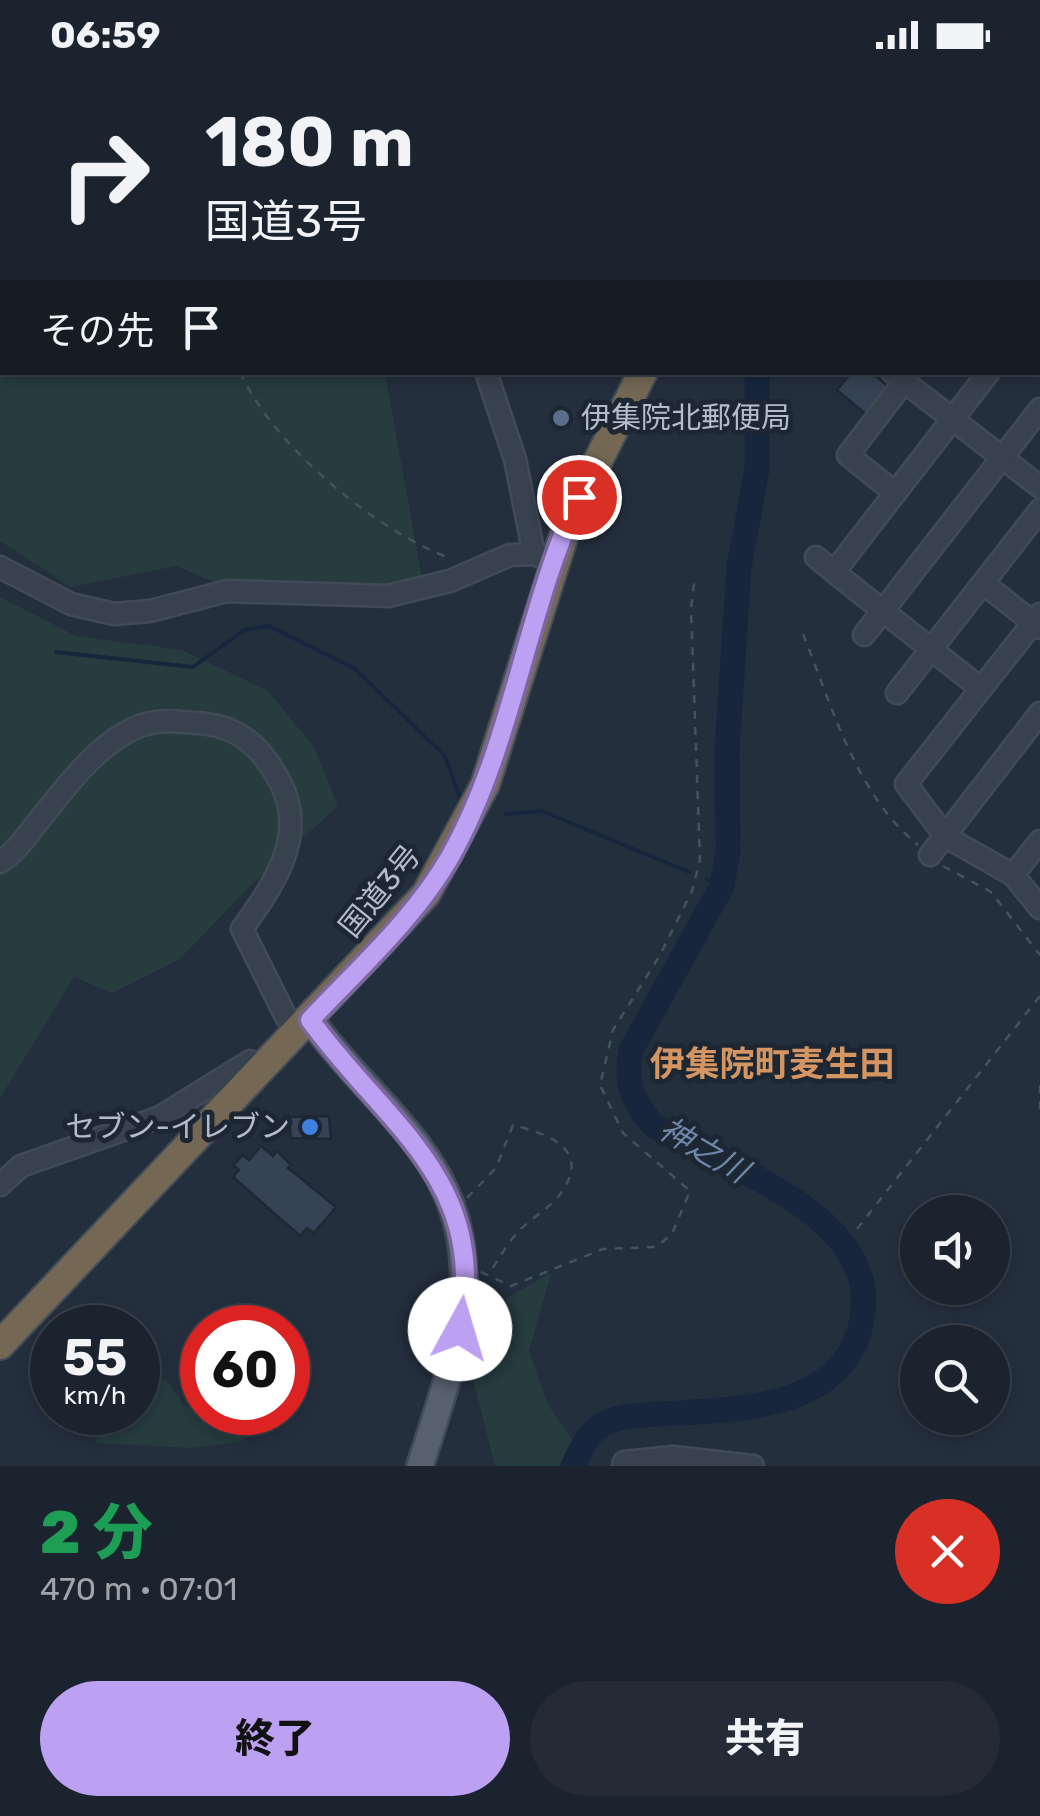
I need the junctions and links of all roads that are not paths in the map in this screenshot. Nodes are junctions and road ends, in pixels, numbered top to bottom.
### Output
1 (487, 375) edge
2 (641, 375) edge
3 (988, 375) edge
4 (898, 378) edge
5 (1040, 410) edge
6 (953, 419) junction
7 (1002, 459) junction
8 (1040, 487) edge
9 (895, 493) junction
10 (1040, 510) edge
11 (816, 557) dead end
12 (544, 558) junction
13 (0, 566) edge
14 (834, 572) junction
15 (984, 584) junction
16 (883, 611) junction
17 (1038, 621) edge
18 (864, 635) dead end
19 (932, 650) junction
20 (980, 688) junction
21 (897, 693) dead end
22 (1037, 723) edge
23 (946, 836) junction
24 (1040, 841) edge
25 (930, 856) dead end
26 (0, 862) edge
27 (1013, 875) junction
28 (1040, 908) edge
29 (305, 1025) junction
30 (265, 1066) junction
31 (0, 1185) edge
32 (0, 1346) edge
33 (420, 1466) edge
34 (623, 1466) edge
35 (753, 1466) edge

1 - 12 street
2 - 12 highway, 国道3号
3 - 6 street
4 - 6 street
4 - 9 street
5 - 7 street
6 - 7 street
6 - 9 street
7 - 8 street
7 - 16 street
9 - 14 street
10 - 15 street
11 - 14 street
12 - 13 street
12 - 29 highway, 国道3号
14 - 16 street
15 - 17 street
15 - 19 street
16 - 18 street
16 - 19 street
17 - 20 street
19 - 20 street
19 - 21 street
20 - 23 street
22 - 23 street
23 - 25 street
23 - 27 street
24 - 27 street
26 - 29 street
27 - 28 street
29 - 30 highway, 国道3号
29 - 33 main road
30 - 31 street
30 - 32 highway, 国道3号
34 - 35 street

